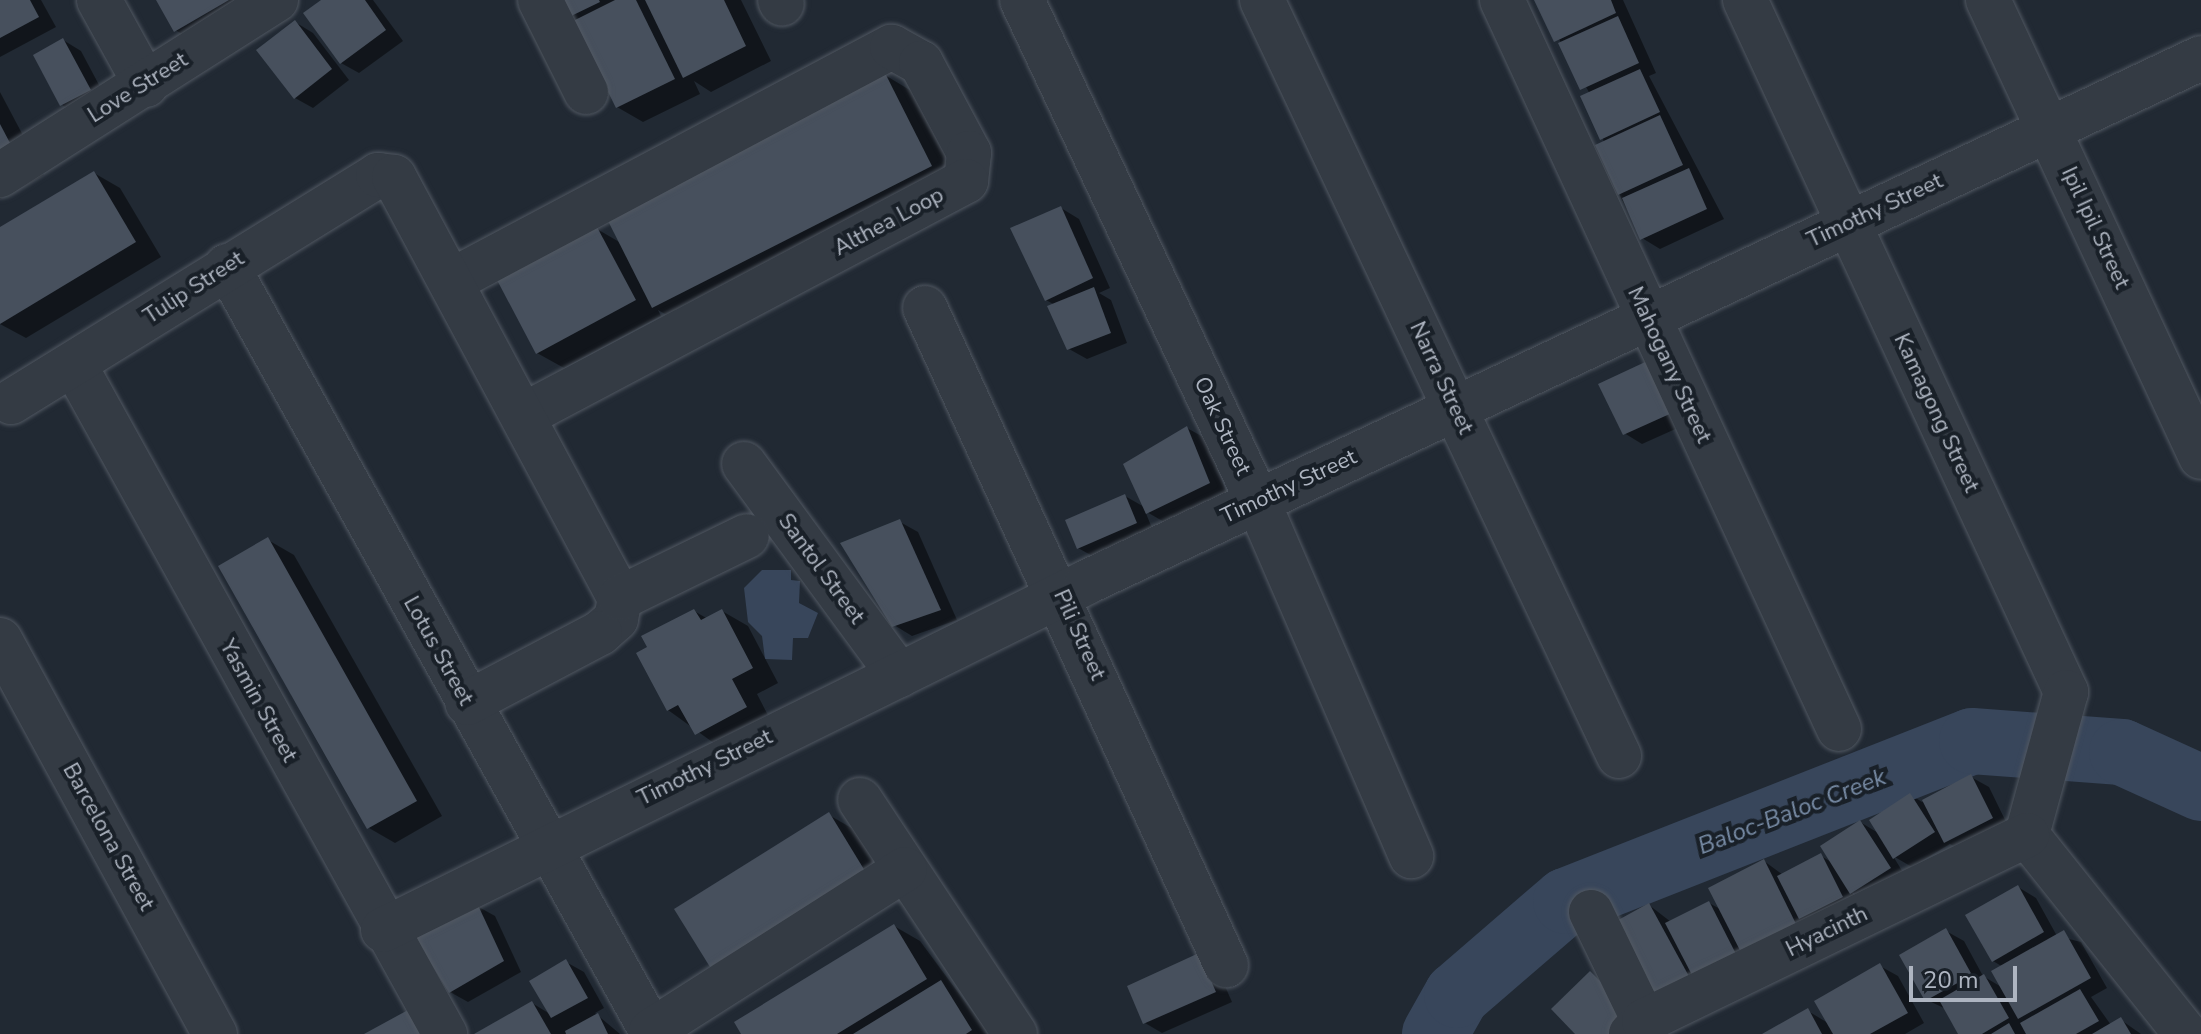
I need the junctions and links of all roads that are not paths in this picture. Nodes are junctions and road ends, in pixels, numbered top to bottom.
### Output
1 (99, 0) edge
2 (276, 0) edge
3 (540, 0) edge
4 (1022, 0) edge
5 (1262, 0) edge
6 (1502, 0) edge
7 (1745, 0) edge
8 (1988, 0) edge
9 (2201, 58) edge
10 (146, 85) junction
11 (586, 92) dead end
12 (2049, 129) junction
13 (0, 175) edge
14 (1847, 224) junction
15 (227, 266) junction
16 (451, 281) junction
17 (925, 308) dead end
18 (1646, 318) junction
19 (75, 366) junction
20 (11, 402) dead end
21 (1455, 409) junction
22 (524, 415) junction
23 (2201, 457) edge
24 (744, 464) dead end
25 (1258, 502) junction
26 (747, 536) dead end
27 (1062, 594) junction
28 (620, 598) junction
29 (0, 640) edge
30 (899, 675) junction
31 (467, 703) junction
32 (1839, 729) dead end
33 (1619, 756) dead end
34 (860, 800) dead end
35 (2027, 835) junction
36 (546, 844) junction
37 (1411, 856) dead end
38 (905, 869) junction
39 (1591, 912) dead end
40 (383, 930) junction
41 (1226, 965) dead end
42 (1638, 1027) edge
43 (652, 1033) edge
44 (1013, 1033) edge
45 (215, 1034) edge
46 (445, 1034) edge
47 (2186, 1034) edge

1 - 10 street
2 - 10 street, Love Street
3 - 11 street
4 - 25 street, Oak Street
5 - 21 street, Narra Street
6 - 18 street, Mahogany Street
7 - 14 street, Kamagong Street
8 - 12 street, Ipil Ipil Street
9 - 12 street, Timothy Street
10 - 13 street, Love Street
12 - 14 street, Timothy Street
12 - 23 street, Ipil Ipil Street
14 - 18 street, Timothy Street
14 - 35 street, Kamagong Street
15 - 16 street, Tulip Street
15 - 19 street, Tulip Street
15 - 31 street, Lotus Street
16 - 22 street
16 - 22 street, Althea Loop
17 - 27 street, Pili Street
18 - 21 street, Timothy Street
18 - 32 street, Mahogany Street
19 - 20 street, Tulip Street
19 - 40 street, Yasmin Street
21 - 25 street, Timothy Street
21 - 33 street, Narra Street
22 - 28 street
24 - 30 street, Santol Street
25 - 27 street, Timothy Street
25 - 37 street, Oak Street
26 - 28 street
27 - 30 street, Timothy Street
27 - 41 street, Pili Street
28 - 31 street
29 - 45 street, Barcelona Street
30 - 36 street, Timothy Street
31 - 36 street, Lotus Street
34 - 38 street
35 - 42 street, Hyacinth
35 - 47 street
36 - 40 street, Timothy Street
36 - 43 street, Lotus Street
38 - 43 street
38 - 44 street
39 - 42 street
40 - 46 street, Yasmin Street

